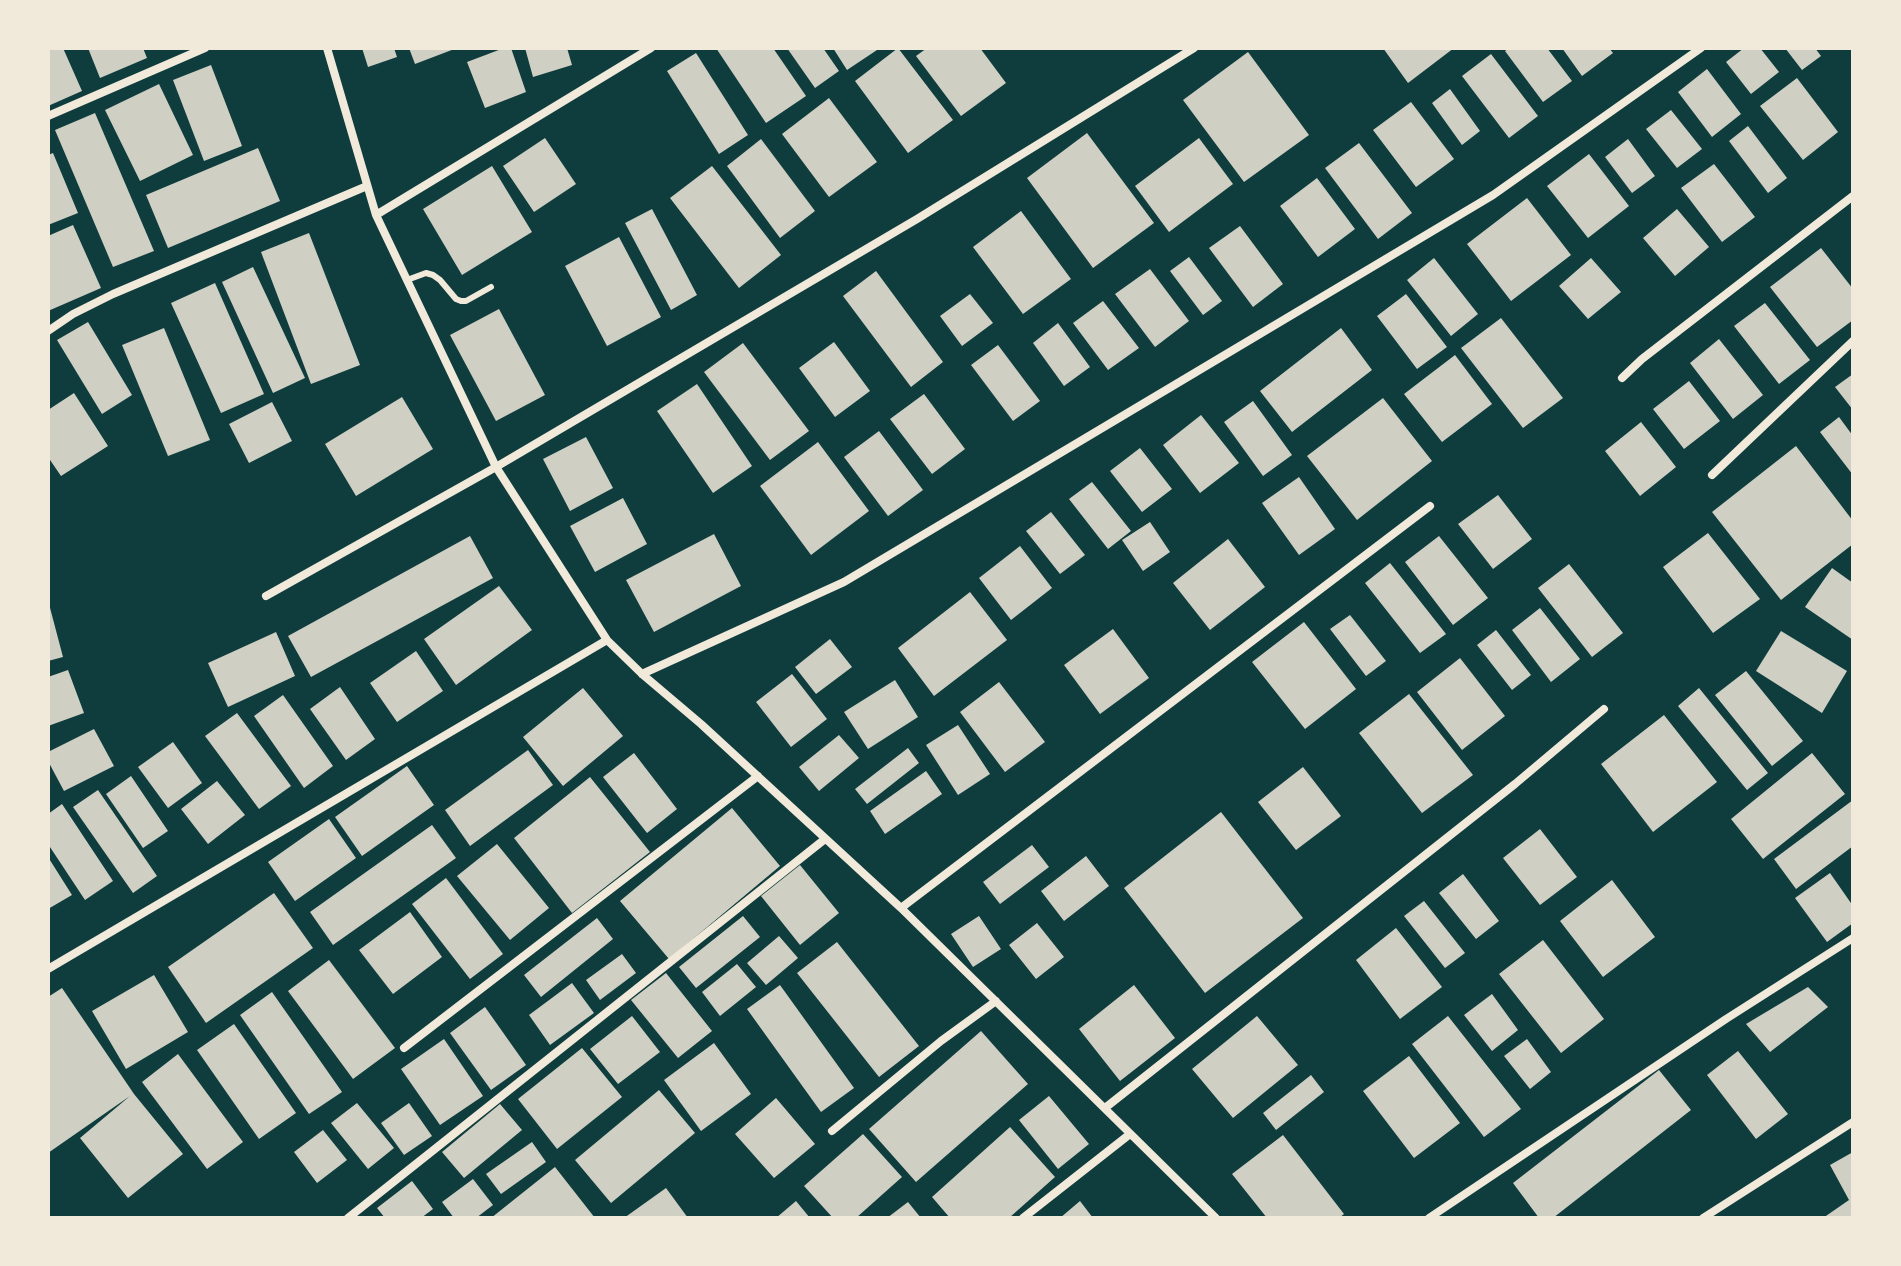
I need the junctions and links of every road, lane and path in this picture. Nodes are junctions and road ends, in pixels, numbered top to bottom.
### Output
1 (205, 48) edge
2 (327, 48) edge
3 (651, 48) edge
4 (1194, 48) edge
5 (1701, 48) edge
6 (48, 116) edge
7 (367, 186) junction
8 (1853, 196) edge
9 (376, 215) junction
10 (407, 280) junction
11 (491, 287) dead end
12 (48, 331) edge
13 (1853, 341) edge
14 (1622, 378) dead end
15 (496, 467) junction
16 (1712, 475) dead end
17 (1430, 506) dead end
18 (266, 596) dead end
19 (607, 640) junction
20 (642, 674) junction
21 (1604, 709) dead end
22 (758, 776) junction
23 (825, 839) junction
24 (901, 908) junction
25 (1853, 938) edge
26 (48, 969) edge
27 (996, 1001) junction
28 (404, 1048) dead end
29 (1105, 1108) junction
30 (1853, 1122) edge
31 (832, 1131) dead end
32 (1130, 1134) junction
33 (348, 1218) edge
34 (1023, 1218) edge
35 (1216, 1218) edge
36 (1429, 1218) edge
37 (1703, 1218) edge

1 - 6 street
2 - 7 street
3 - 9 street
4 - 15 street
5 - 20 street
7 - 9 street
7 - 12 street
8 - 14 street
9 - 10 street
10 - 11 lane
10 - 15 street
13 - 16 street
15 - 18 street
15 - 19 street
17 - 24 street
19 - 20 street
19 - 26 street
20 - 22 street
21 - 29 street
22 - 23 street
22 - 28 street
23 - 24 street
23 - 33 street
24 - 27 street
25 - 36 street
27 - 29 street
27 - 31 street
29 - 32 street
30 - 37 street
32 - 34 street
32 - 35 street

